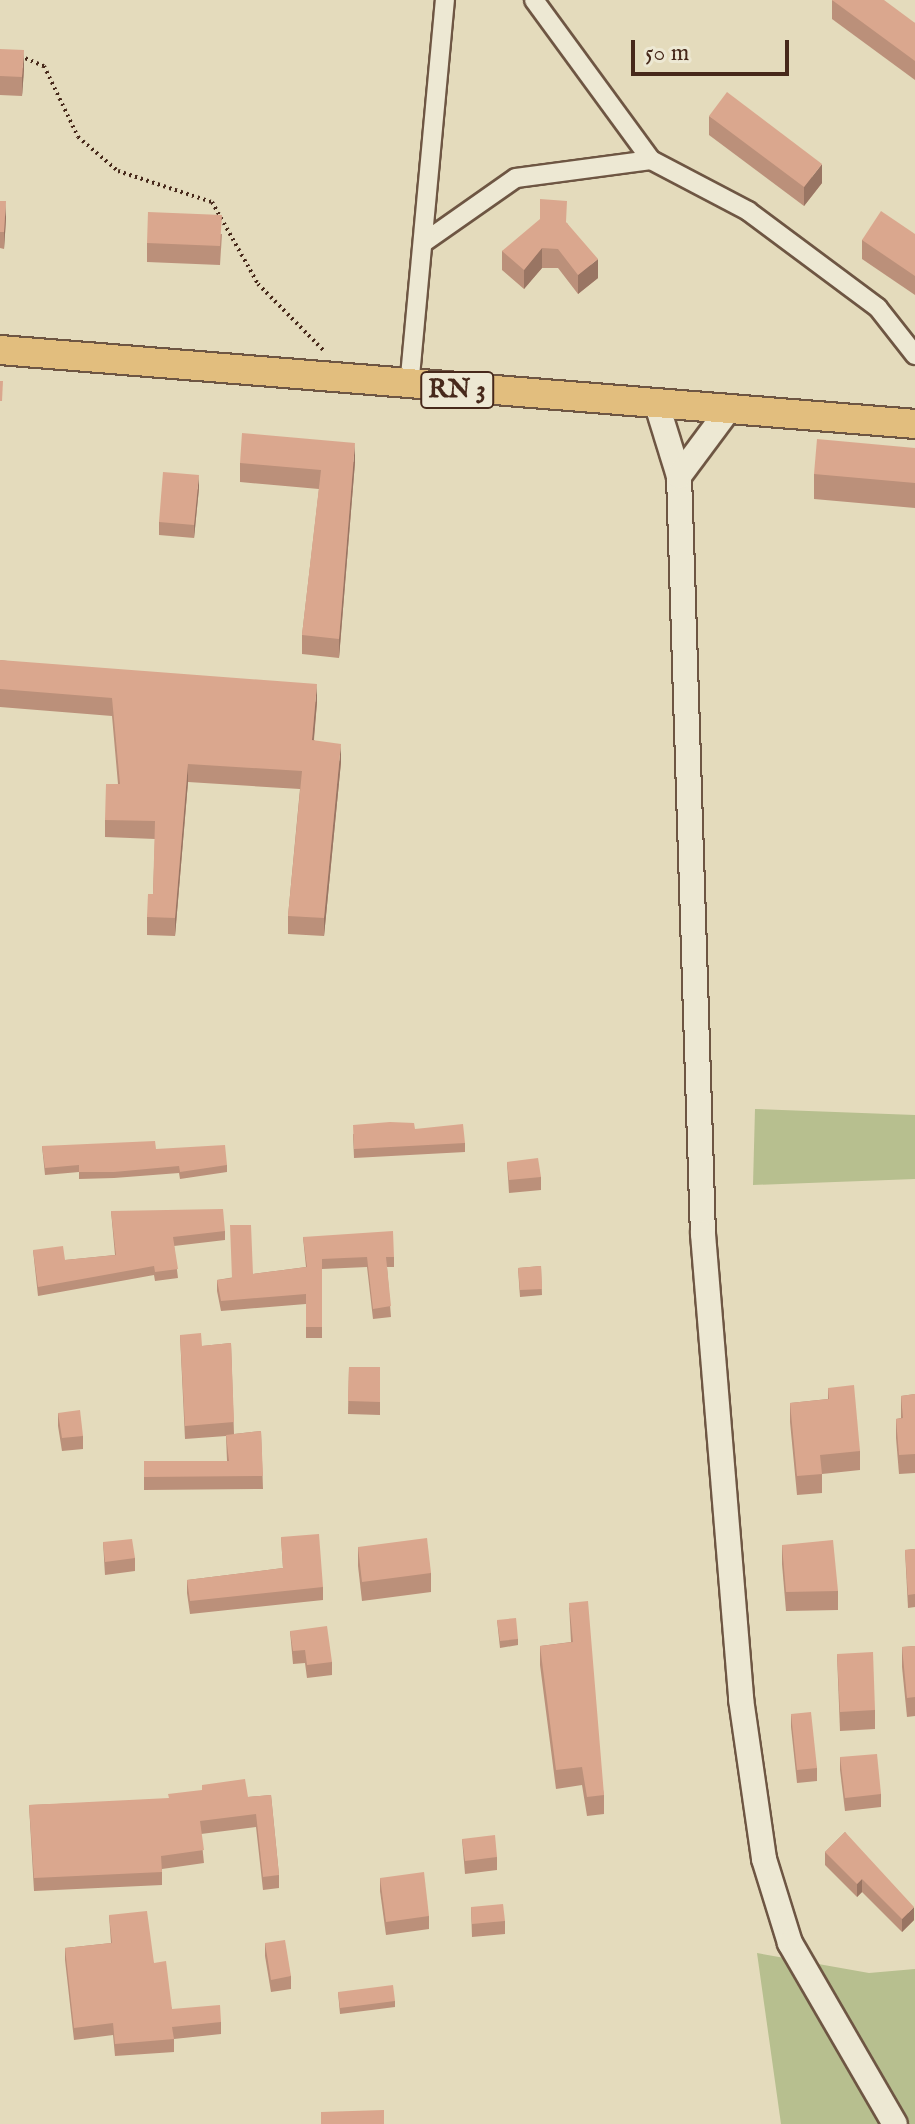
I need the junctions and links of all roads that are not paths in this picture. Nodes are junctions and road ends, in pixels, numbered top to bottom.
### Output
1 (445, 0) edge
2 (534, 0) edge
3 (651, 160) junction
4 (423, 243) junction
5 (0, 350) edge
6 (915, 355) edge
7 (409, 387) junction
8 (657, 405) junction
9 (728, 410) junction
10 (915, 424) edge
11 (679, 476) junction
12 (895, 2124) edge

1 - 4 street
2 - 3 street
3 - 4 street
3 - 6 street
4 - 7 street
5 - 7 main road, RN 3
7 - 8 main road, RN 3
8 - 9 main road, RN 3
8 - 11 street
9 - 10 main road, RN 3
9 - 11 street
11 - 12 street

